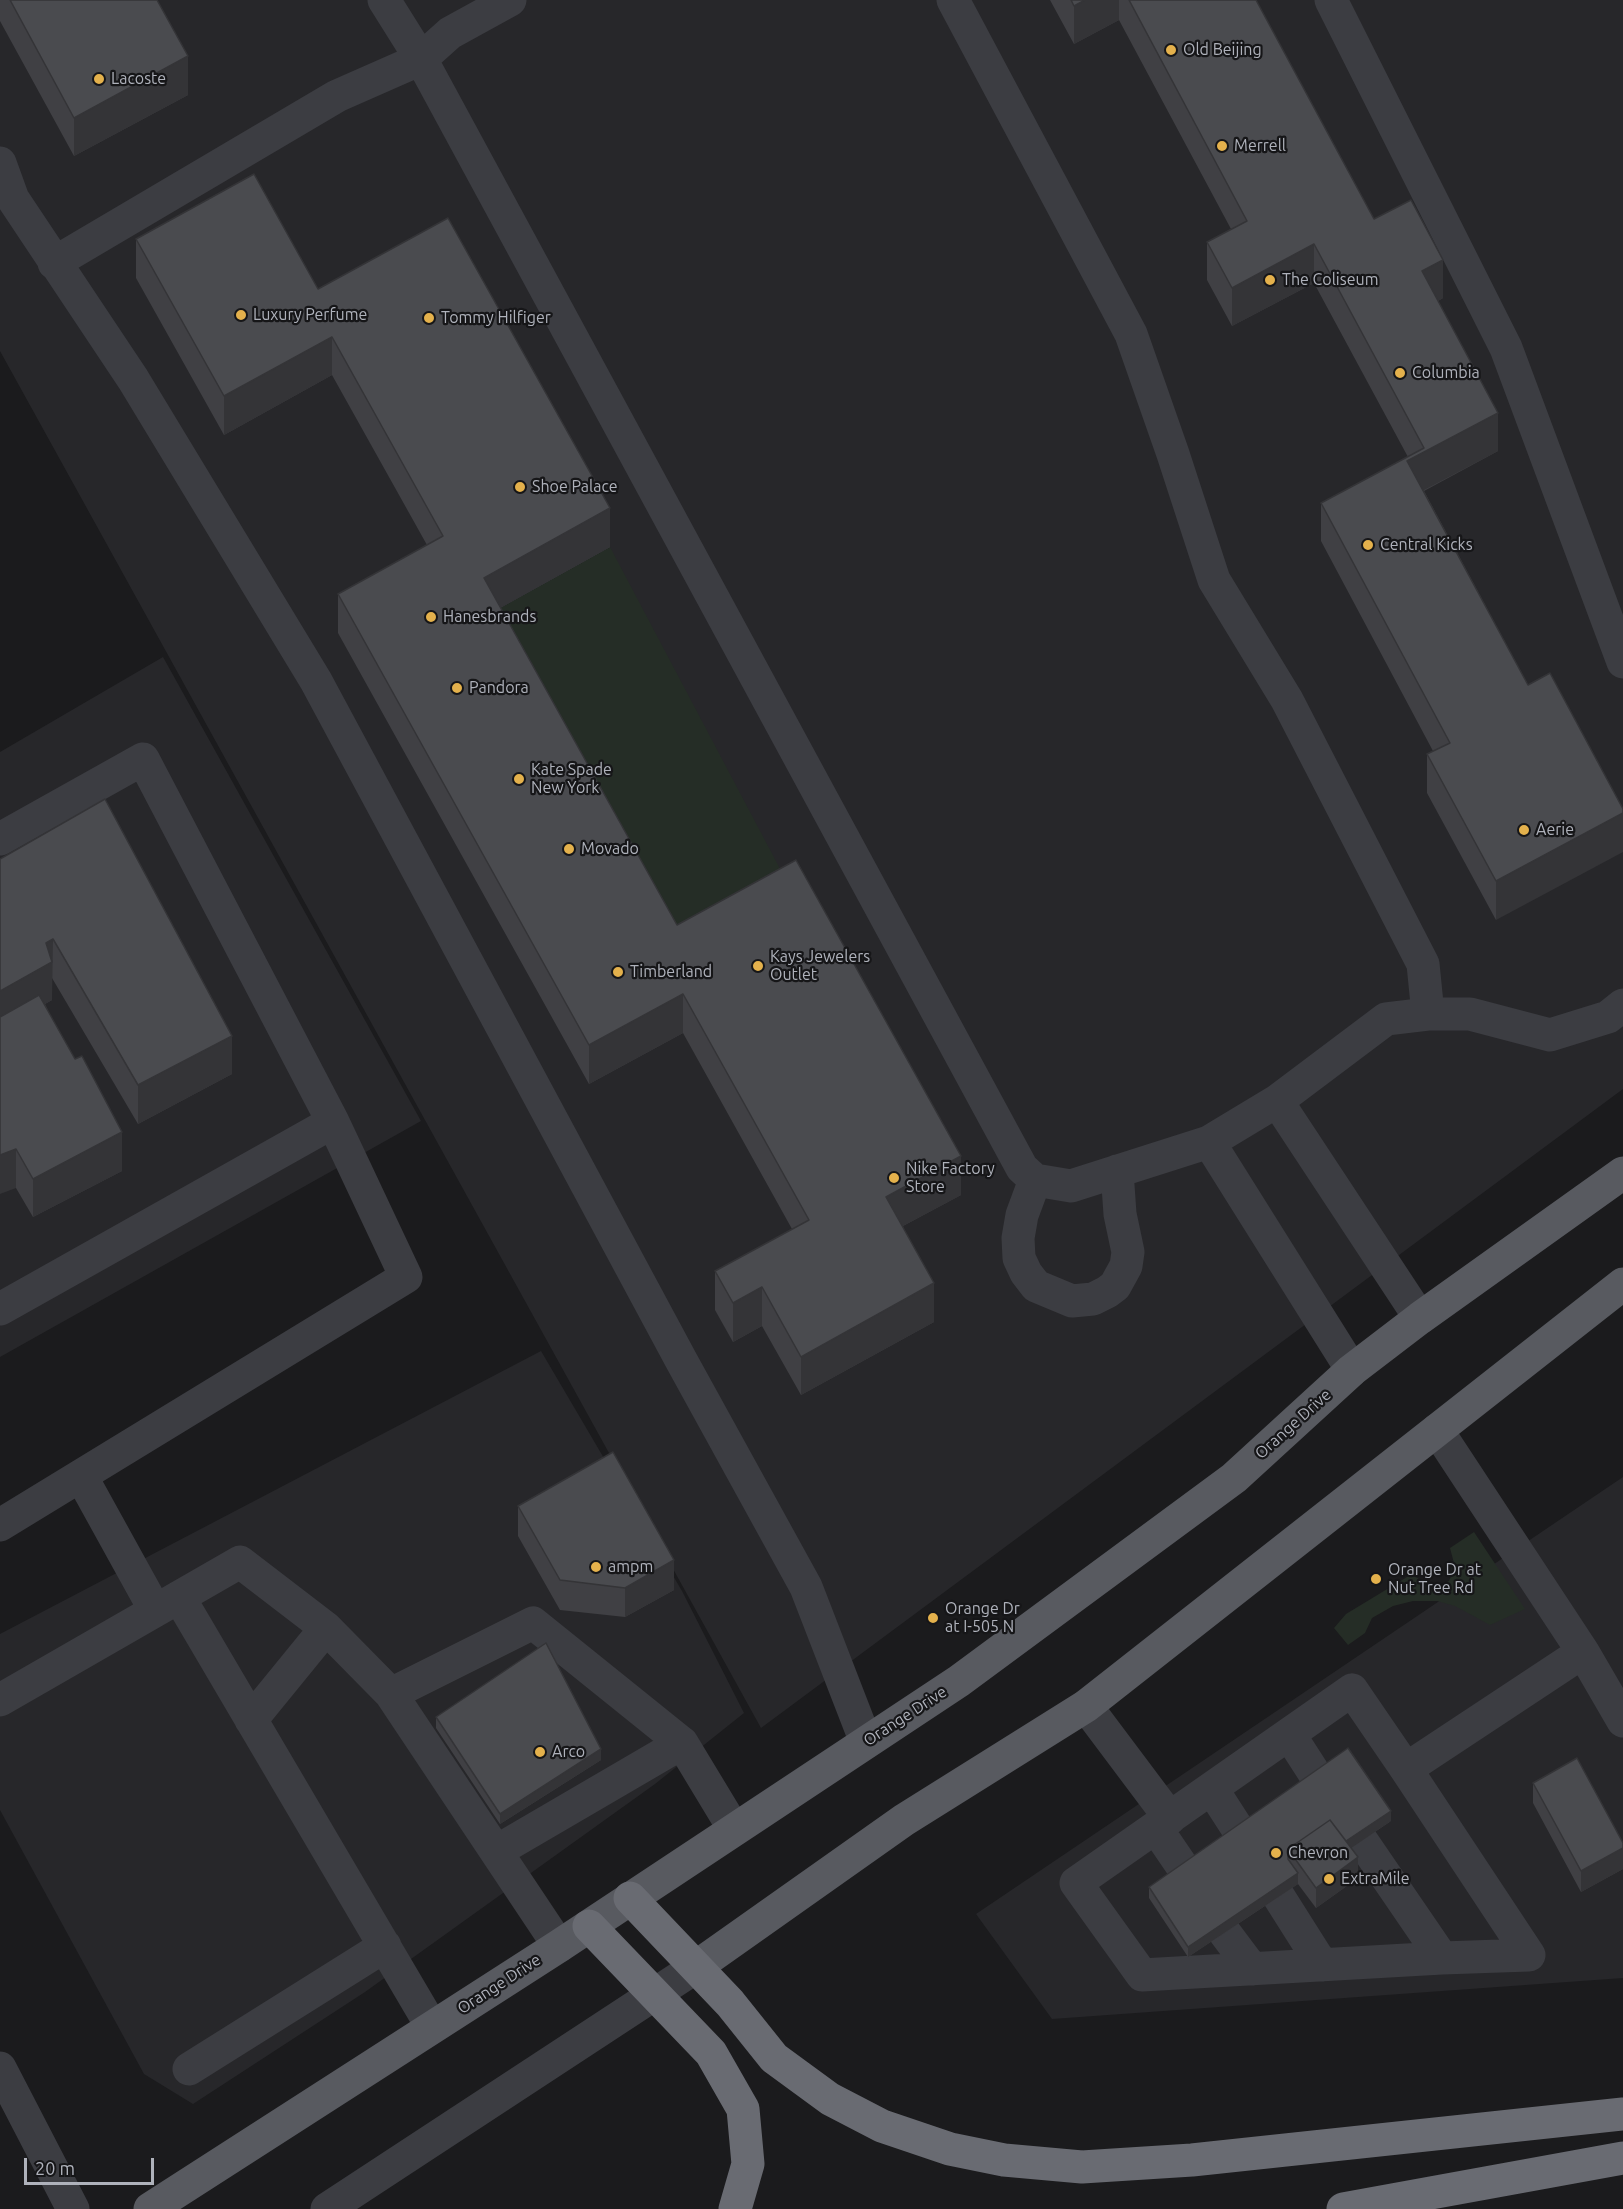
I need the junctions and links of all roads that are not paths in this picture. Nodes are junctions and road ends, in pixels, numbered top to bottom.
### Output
1 (384, 0) edge
2 (510, 0) edge
3 (953, 0) edge
4 (1331, 0) edge
5 (421, 59) junction
6 (0, 163) edge
7 (54, 263) junction
8 (1623, 662) edge
9 (0, 839) edge
10 (1623, 1005) edge
11 (1428, 1014) junction
12 (1277, 1101) junction
13 (333, 1122) junction
14 (1209, 1143) junction
15 (1118, 1171) junction
16 (1623, 1173) edge
17 (1035, 1180) junction
18 (1623, 1284) edge
19 (0, 1309) edge
20 (1420, 1318) junction
21 (1352, 1370) junction
22 (1437, 1430) junction
23 (81, 1476) junction
24 (0, 1525) edge
25 (167, 1604) junction
26 (326, 1628) junction
27 (1583, 1652) junction
28 (391, 1694) junction
29 (0, 1700) edge
30 (1086, 1706) junction
31 (251, 1720) junction
32 (1623, 1721) edge
33 (1289, 1734) junction
34 (866, 1742) junction
35 (682, 1743) junction
36 (1406, 1769) junction
37 (1318, 1779) edge
38 (1212, 1789) junction
39 (1163, 1823) junction
40 (734, 1830) junction
41 (1241, 1834) edge
42 (1362, 1840) edge
43 (497, 1851) junction
44 (1186, 1872) edge
45 (1279, 1897) edge
46 (630, 1898) junction
47 (589, 1926) junction
48 (1225, 1933) edge
49 (385, 1946) junction
50 (559, 1946) junction
51 (1442, 1958) junction
52 (1322, 1965) junction
53 (696, 1967) junction
54 (1252, 1969) junction
55 (654, 1994) junction
56 (432, 2027) junction
57 (0, 2068) edge
58 (189, 2069) dead end
59 (1623, 2114) edge
60 (1623, 2158) edge
61 (73, 2209) edge
62 (150, 2209) edge
63 (327, 2209) edge
64 (735, 2209) edge
65 (1342, 2209) edge

1 - 5 street
2 - 5 street
3 - 11 street
4 - 8 street
5 - 7 street
5 - 17 street
6 - 7 street
7 - 34 street
9 - 13 street
10 - 11 street
11 - 12 street
12 - 14 street
12 - 20 street
13 - 19 street
13 - 23 street
14 - 15 street
14 - 21 street
15 - 17 street
15 - 17 street
16 - 20 main road, Orange Drive
18 - 22 main road
20 - 21 main road, Orange Drive
21 - 34 main road, Orange Drive
22 - 27 street
22 - 30 main road
23 - 24 street
23 - 25 street
25 - 26 street
25 - 29 street
25 - 31 street
26 - 28 street
26 - 31 street
27 - 32 street
27 - 36 street
28 - 35 street
28 - 43 street
30 - 39 street
30 - 53 main road
31 - 49 street
33 - 36 street
33 - 37 street
33 - 38 street
34 - 40 main road, Orange Drive
35 - 40 street
35 - 43 street
36 - 51 street
38 - 39 street
38 - 41 street
39 - 44 street
39 - 54 street
40 - 46 main road, Orange Drive
42 - 51 street
43 - 50 street
45 - 52 street
46 - 47 main road, Orange Drive
46 - 53 highway
47 - 50 main road, Orange Drive
47 - 55 highway
48 - 54 street
49 - 56 street
49 - 58 street
50 - 56 main road, Orange Drive
51 - 52 street
52 - 54 street
53 - 55 street
53 - 59 highway
55 - 63 street
55 - 64 highway
56 - 62 main road, Orange Drive
57 - 61 street
60 - 65 highway

